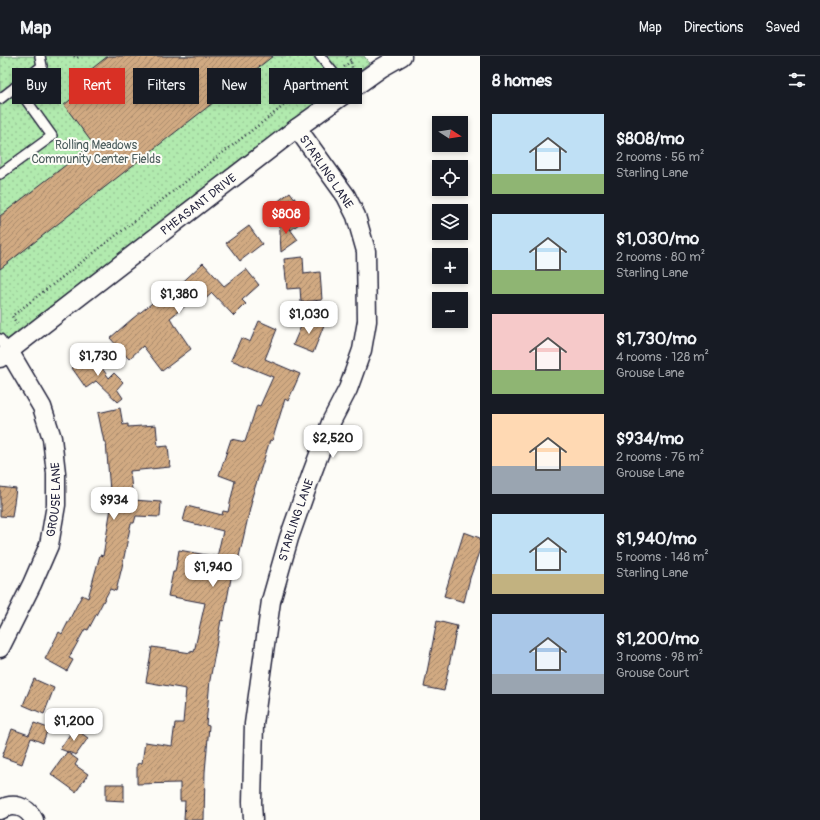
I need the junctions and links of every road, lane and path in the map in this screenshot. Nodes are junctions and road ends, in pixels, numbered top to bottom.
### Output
1 (40, 56) edge
2 (74, 56) edge
3 (80, 56) edge
4 (320, 56) edge
5 (347, 56) edge
6 (402, 56) edge
7 (39, 68) edge
8 (330, 68) edge
9 (342, 68) edge
10 (362, 81) edge
11 (12, 89) edge
12 (0, 99) edge
13 (29, 104) edge
14 (286, 104) edge
15 (330, 104) edge
16 (297, 128) junction
17 (0, 174) edge
18 (26, 338) junction
19 (3, 350) edge
20 (0, 648) edge
21 (0, 810) edge
22 (34, 820) edge
23 (253, 820) edge

1 - 7 lane
2 - 3 path
4 - 8 lane
5 - 9 path
6 - 10 street, PHEASANT DRIVE
11 - 12 lane
13 - 17 lane
14 - 18 path
15 - 16 street, PHEASANT DRIVE
16 - 18 street, PHEASANT DRIVE
16 - 23 street, STARLING LANE
18 - 19 street, PHEASANT DRIVE
19 - 20 street, GROUSE LANE
21 - 22 street

